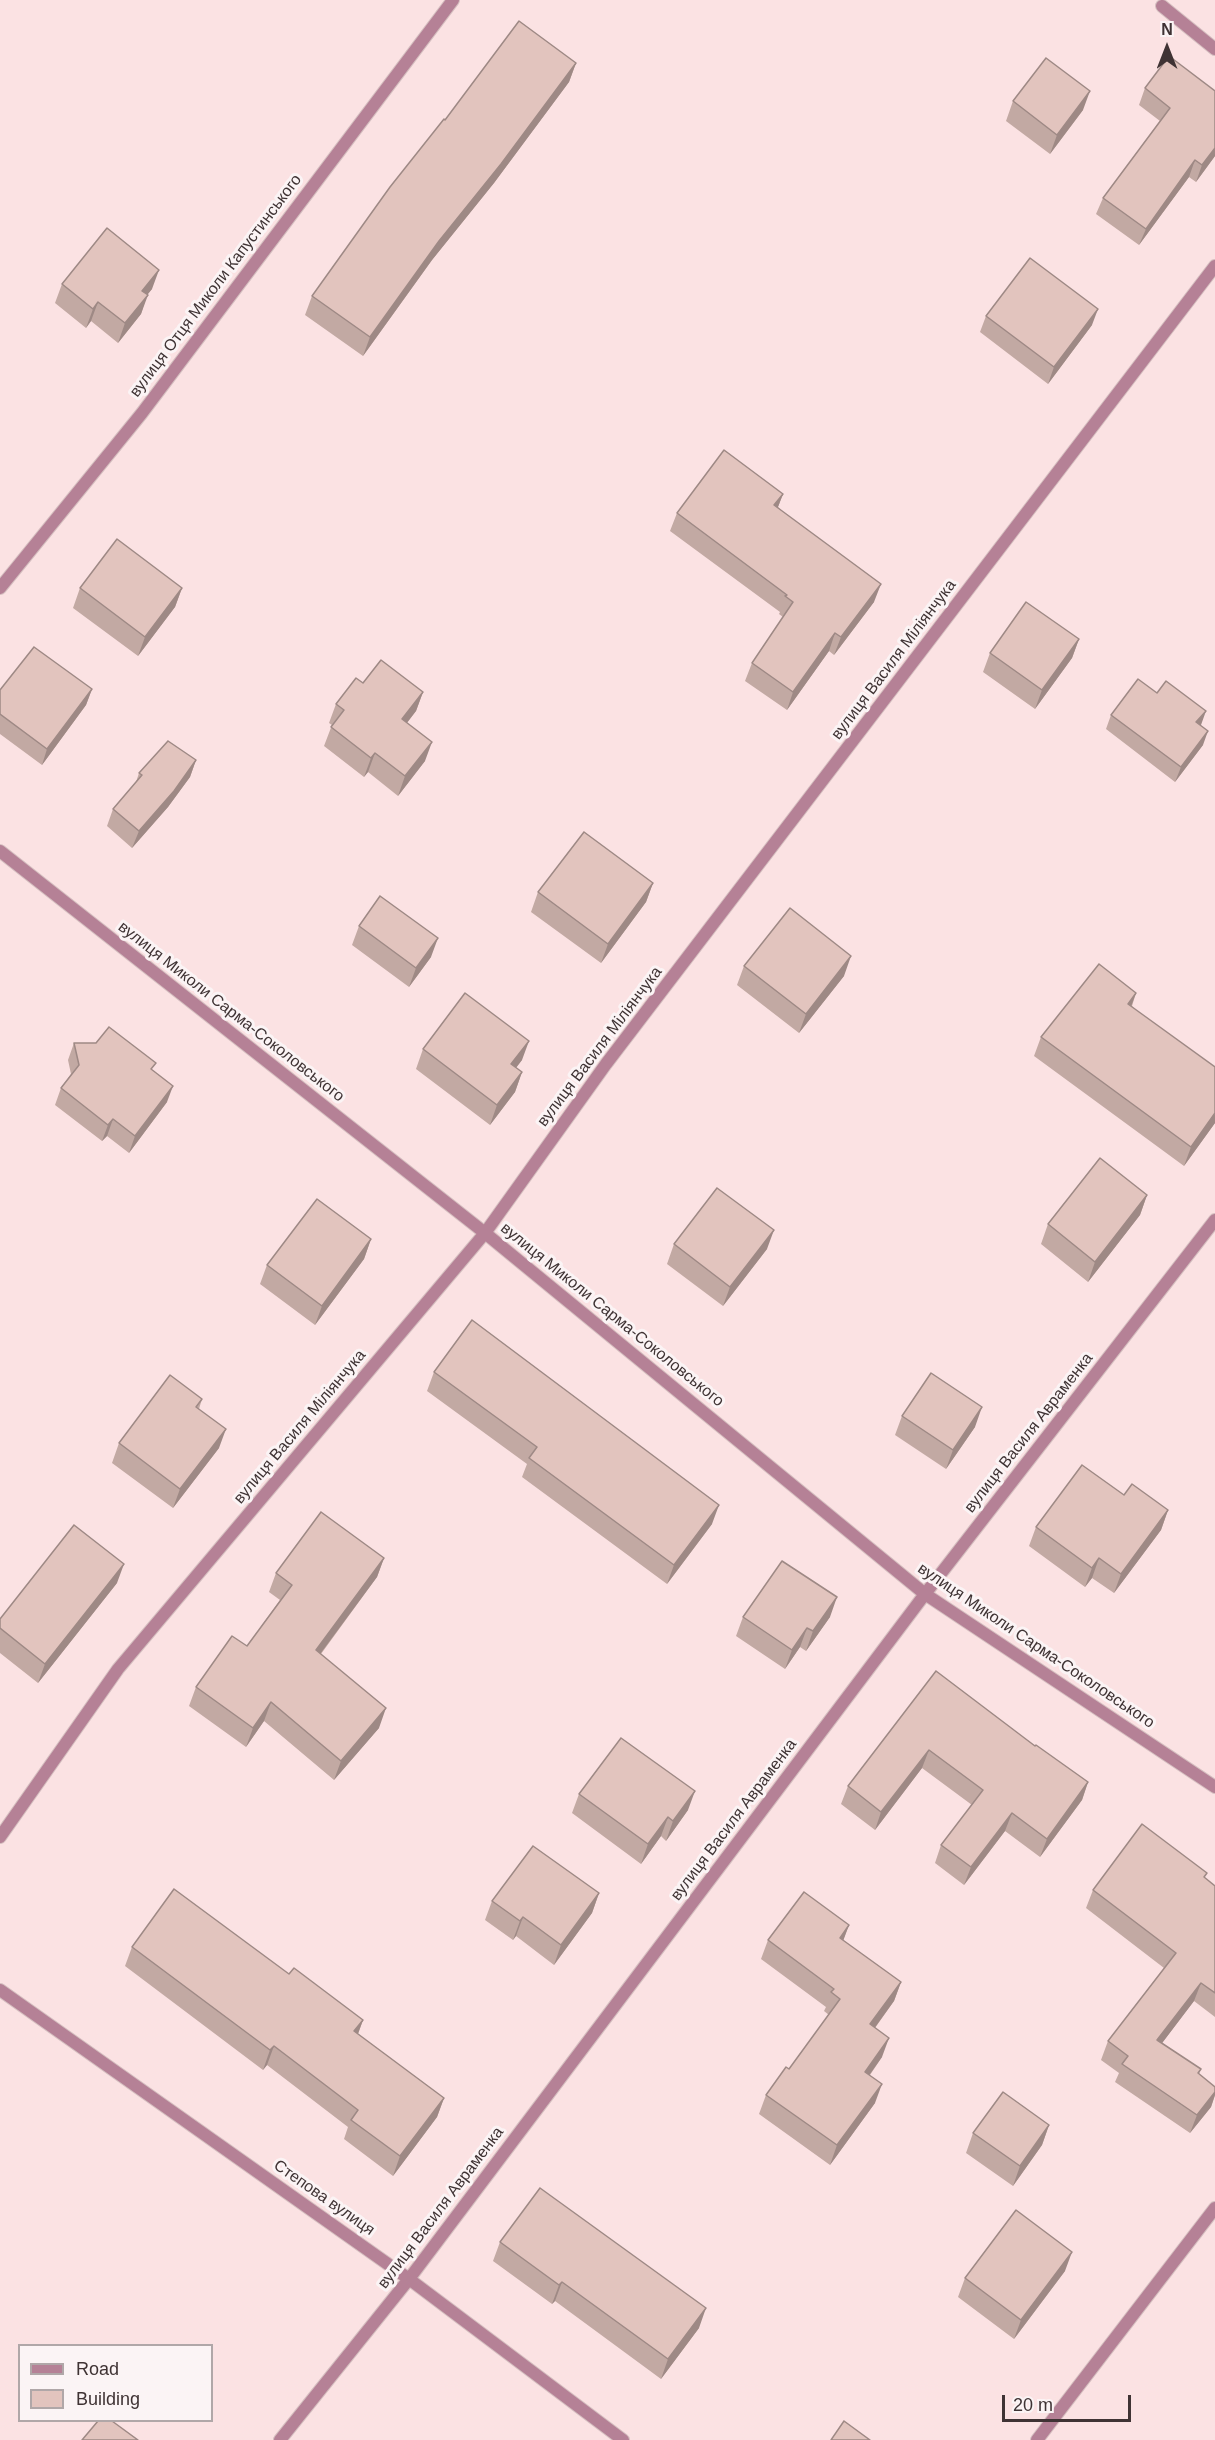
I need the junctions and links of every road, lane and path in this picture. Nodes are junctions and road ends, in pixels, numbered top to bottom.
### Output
1 (453, 0) edge
2 (1162, 6) dead end
3 (1215, 49) edge
4 (1215, 266) edge
5 (0, 588) edge
6 (0, 851) edge
7 (1215, 1220) edge
8 (485, 1233) junction
9 (925, 1594) junction
10 (1215, 1787) edge
11 (0, 1837) edge
12 (0, 1990) edge
13 (1215, 2208) edge
14 (409, 2278) junction
15 (280, 2440) edge
16 (623, 2440) edge
17 (1037, 2440) edge

1 - 5 street, вулиця Отця Миколи Капустинського
2 - 3 street
4 - 8 street, вулиця Василя Міліянчука
6 - 8 street, вулиця Миколи Сарма-Соколовського
7 - 9 street, вулиця Василя Авраменка
8 - 9 street, вулиця Миколи Сарма-Соколовського
8 - 11 street, вулиця Василя Міліянчука
9 - 10 street, вулиця Миколи Сарма-Соколовського
9 - 14 street, вулиця Василя Авраменка
12 - 14 street, Степова вулиця
13 - 17 street
14 - 15 street, вулиця Василя Авраменка
14 - 16 street, Степова вулиця

